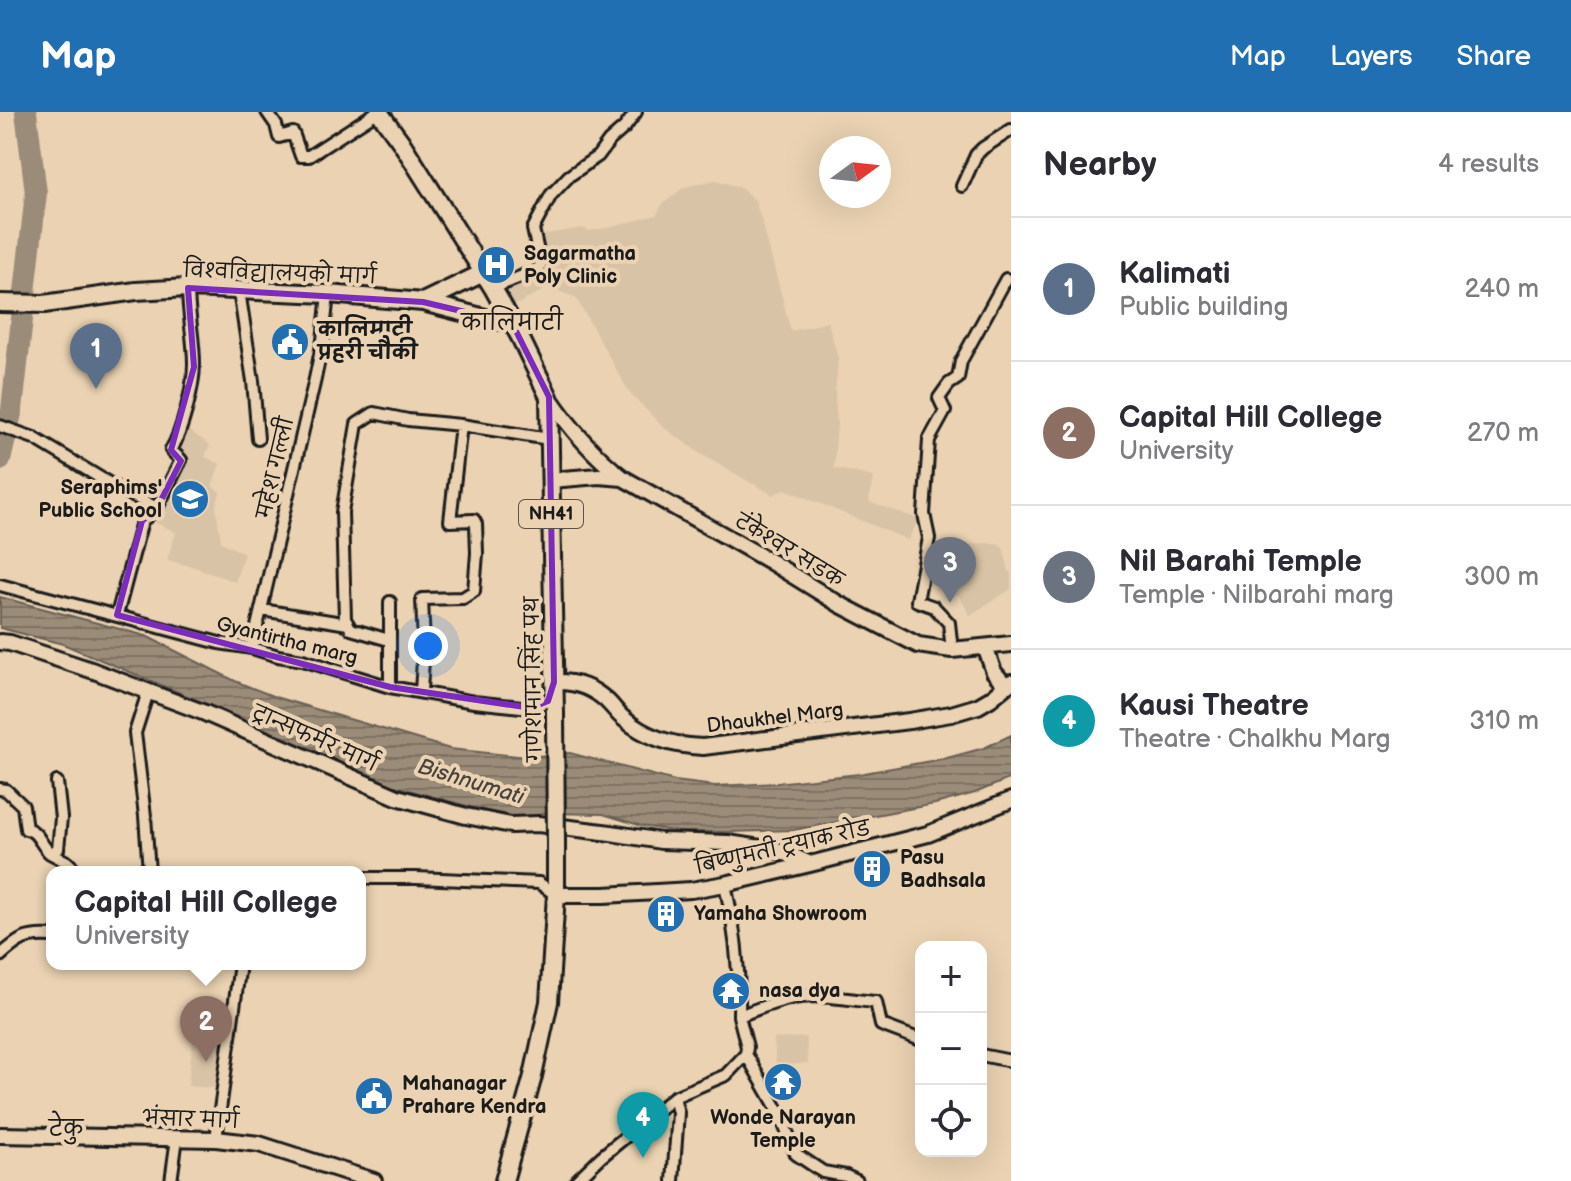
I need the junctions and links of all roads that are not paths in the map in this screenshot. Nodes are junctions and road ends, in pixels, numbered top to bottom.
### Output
1 (267, 112) edge
2 (378, 112) edge
3 (636, 112) edge
4 (1011, 130) edge
5 (962, 186) dead end
6 (483, 273) junction
7 (1006, 279) dead end
8 (188, 288) junction
9 (493, 288) junction
10 (239, 291) junction
11 (328, 294) junction
12 (423, 302) junction
13 (8, 303) edge
14 (512, 323) junction
15 (549, 397) junction
16 (461, 425) junction
17 (1, 426) edge
18 (258, 439) dead end
19 (549, 439) junction
20 (623, 478) junction
21 (551, 480) junction
22 (157, 508) junction
23 (0, 585) edge
24 (390, 602) dead end
25 (262, 610) junction
26 (117, 615) junction
27 (348, 624) junction
28 (389, 640) junction
29 (0, 642) edge
30 (1011, 644) edge
31 (985, 647) junction
32 (252, 648) junction
33 (952, 650) junction
34 (554, 682) junction
35 (1009, 684) edge
36 (390, 687) junction
37 (421, 691) junction
38 (148, 692) junction
39 (57, 782) dead end
40 (0, 789) edge
41 (1011, 800) edge
42 (50, 853) junction
43 (810, 864) junction
44 (71, 866) edge
45 (149, 866) edge
46 (366, 878) edge
47 (725, 884) junction
48 (556, 895) junction
49 (46, 936) edge
50 (0, 956) edge
51 (239, 970) edge
52 (739, 1016) junction
53 (915, 1038) edge
54 (746, 1054) junction
55 (987, 1056) edge
56 (1011, 1061) edge
57 (674, 1097) junction
58 (0, 1135) edge
59 (177, 1138) junction
60 (216, 1139) junction
61 (171, 1181) edge
62 (374, 1181) edge
63 (504, 1181) edge
64 (576, 1181) edge
65 (673, 1181) edge
66 (857, 1181) edge

1 - 2 street
2 - 6 main road, NH41
3 - 9 street
4 - 5 street
6 - 9 main road, NH41
6 - 12 main road
7 - 33 street
8 - 10 main road, विश्वविद्यालयको मार्ग
8 - 13 main road, विश्वविद्यालयको मार्ग
8 - 22 street
9 - 14 main road, NH41
10 - 11 main road, विश्वविद्यालयको मार्ग
10 - 18 street
11 - 12 main road, विश्वविद्यालयको मार्ग
11 - 25 street, महेश गल्ली
12 - 14 main road, विश्वविद्यालयको मार्ग
14 - 15 main road, गणेशमान सिंह पथ / NH41
15 - 19 main road, गणेशमान सिंह पथ / NH41
15 - 20 main road
16 - 19 street
16 - 27 street
16 - 37 street
17 - 22 street
19 - 21 main road, गणेशमान सिंह पथ / NH41
20 - 21 main road, टंकेश्वर सडक
20 - 33 main road, टंकेश्वर सडक
21 - 34 main road, गणेशमान सिंह पथ / NH41
22 - 26 street
23 - 26 street, Gyantirtha marg
24 - 28 street
25 - 27 street
25 - 32 street, महेश गल्ली
26 - 32 street, Gyantirtha marg
27 - 28 street
28 - 36 street
29 - 38 main road, ट्रान्सफर्मर मार्ग
30 - 31 main road, टंकेश्वर सडक
31 - 33 main road, टंकेश्वर सडक
31 - 35 main road
32 - 36 street, Gyantirtha marg
34 - 35 main road, Dhaukhel Marg
34 - 37 street, Gyantirtha marg
34 - 48 main road, गणेशमान सिंह पथ / NH41, bridge
36 - 37 street, Gyantirtha marg
38 - 43 main road, ट्रान्सफर्मर मार्ग
38 - 45 street
39 - 42 street
40 - 42 street
41 - 43 main road, बिष्णुमती ट्रयाक रोड
42 - 44 street
43 - 47 main road, बिष्णुमती ट्रयाक रोड
46 - 48 street
47 - 48 main road, बिष्णुमती ट्रयाक रोड
47 - 52 street
48 - 63 main road, गणेशमान सिंह पथ / NH41
49 - 50 street
51 - 60 street
52 - 53 street
52 - 54 street
54 - 57 street
54 - 66 street
55 - 56 street
57 - 64 street
57 - 65 street
58 - 59 main road, भंसार मार्ग
59 - 60 main road, भंसार मार्ग
59 - 61 street
60 - 62 main road, भंसार मार्ग

